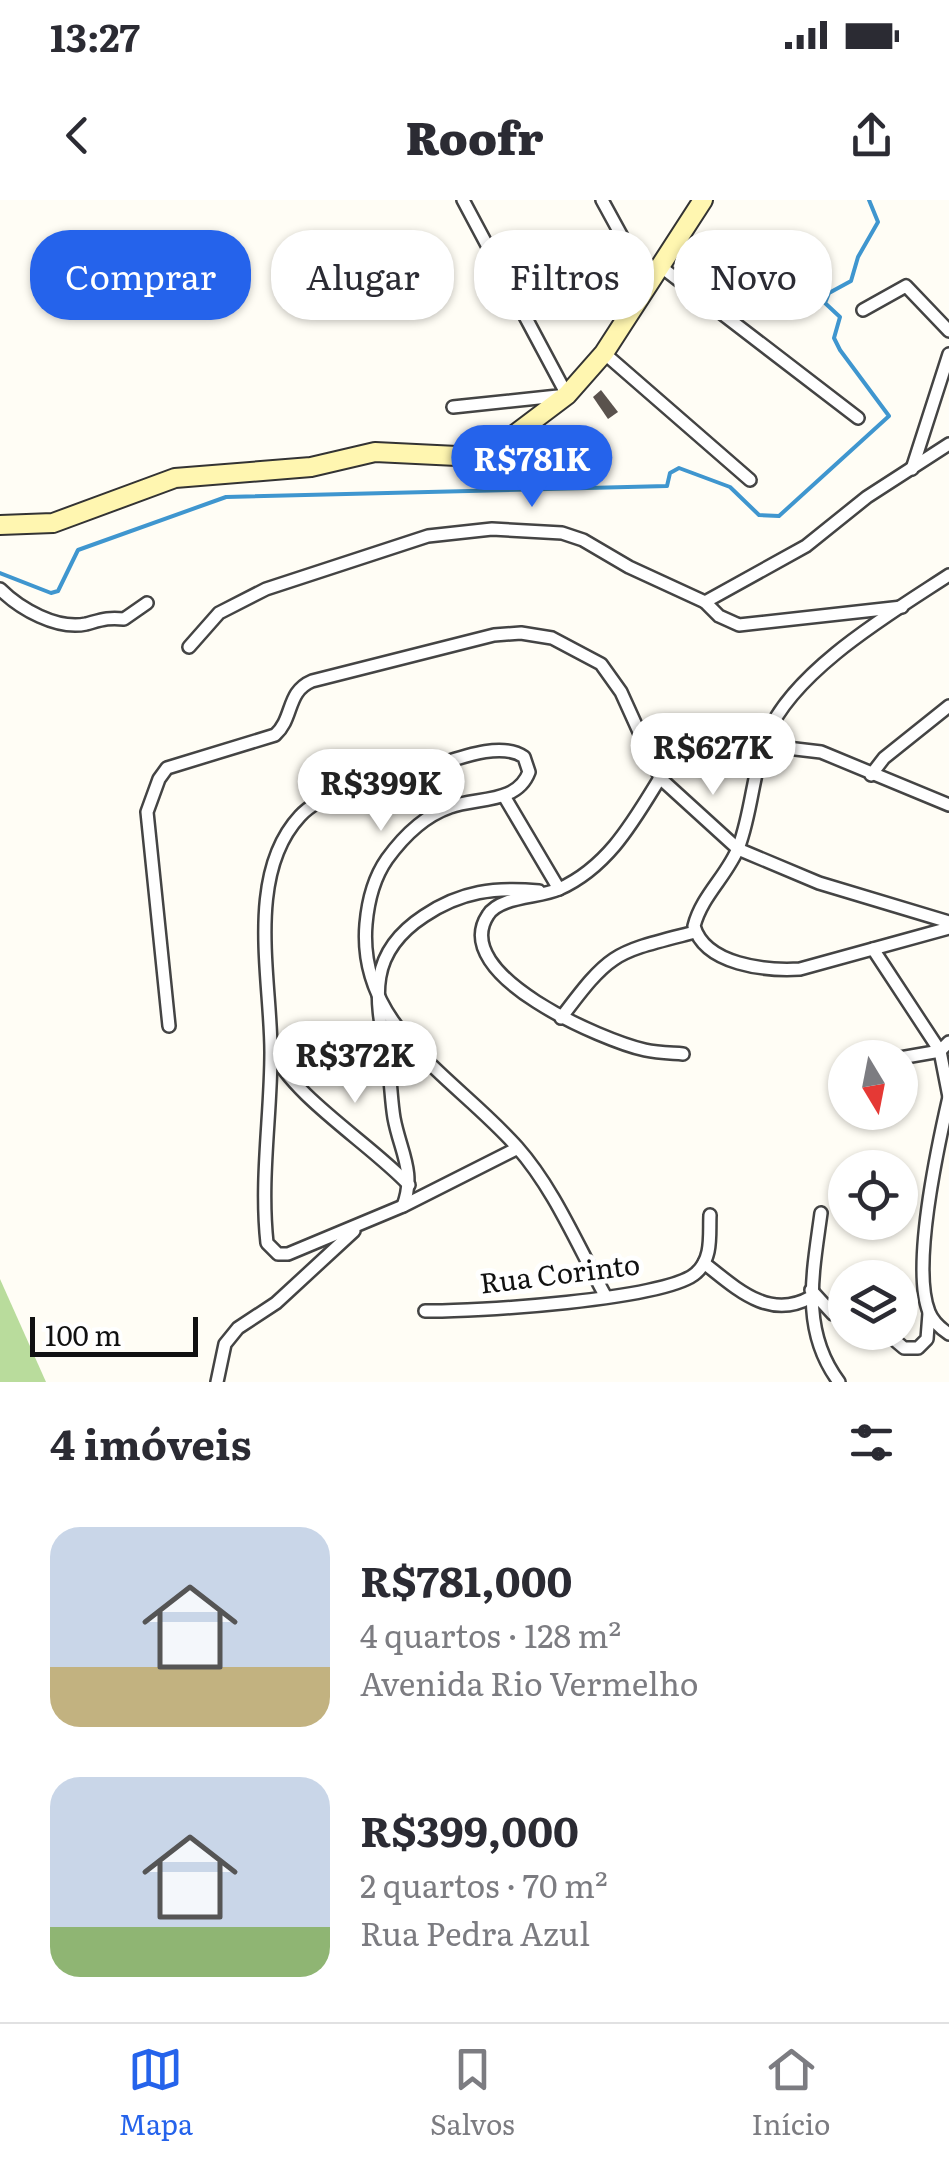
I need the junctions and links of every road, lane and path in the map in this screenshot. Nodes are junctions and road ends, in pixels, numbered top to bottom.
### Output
1 (463, 200) edge
2 (602, 200) edge
3 (704, 200) edge
4 (618, 230) edge
5 (660, 266) junction
6 (654, 277) edge
7 (863, 310) dead end
8 (626, 320) edge
9 (949, 331) edge
10 (604, 353) junction
11 (949, 354) edge
12 (567, 395) junction
13 (453, 407) dead end
14 (858, 418) dead end
15 (949, 444) edge
16 (912, 469) junction
17 (750, 480) dead end
18 (0, 525) edge
19 (949, 575) edge
20 (0, 590) edge
21 (705, 602) junction
22 (147, 603) dead end
23 (902, 606) junction
24 (188, 647) dead end
25 (949, 706) edge
26 (766, 737) junction
27 (871, 775) junction
28 (660, 778) junction
29 (504, 796) junction
30 (949, 805) edge
31 (738, 849) junction
32 (554, 891) junction
33 (949, 925) edge
34 (695, 932) junction
35 (873, 949) junction
36 (377, 999) junction
37 (562, 1018) junction
38 (169, 1026) dead end
39 (945, 1046) edge
40 (271, 1048) junction
41 (918, 1053) edge
42 (684, 1054) dead end
43 (949, 1097) edge
44 (518, 1148) junction
45 (943, 1156) edge
46 (408, 1185) junction
47 (403, 1206) junction
48 (820, 1213) dead end
49 (710, 1215) dead end
50 (361, 1224) junction
51 (704, 1263) junction
52 (811, 1293) junction
53 (606, 1297) junction
54 (828, 1309) edge
55 (425, 1311) dead end
56 (929, 1314) junction
57 (949, 1334) edge
58 (918, 1348) edge
59 (217, 1382) edge
60 (840, 1382) edge

1 - 12 street
2 - 4 street
3 - 5 street
5 - 6 street
5 - 14 street
7 - 9 street
8 - 10 street
10 - 12 street
10 - 17 street
11 - 16 street
12 - 13 street
12 - 18 street
15 - 16 street
16 - 21 street
19 - 23 street
20 - 22 street
21 - 23 street
21 - 24 street
23 - 26 street
25 - 27 street
26 - 27 street
26 - 31 street
27 - 30 street
28 - 31 street
28 - 32 street
28 - 38 street
29 - 32 street
29 - 36 street
29 - 40 street
31 - 33 street
31 - 34 street
32 - 36 street
32 - 37 street
33 - 35 street
34 - 35 street
34 - 37 street
35 - 39 street
36 - 44 street
36 - 46 street
37 - 42 street
39 - 41 street
39 - 43 street
40 - 46 street
40 - 50 street
43 - 45 street
44 - 47 street
44 - 53 street
45 - 56 street
46 - 47 street
47 - 50 street
48 - 52 street
49 - 51 street
50 - 59 street
51 - 52 street
51 - 53 street, Rua Corinto
52 - 54 street
52 - 60 street
53 - 55 street, Rua Corinto
56 - 57 street
56 - 58 street

